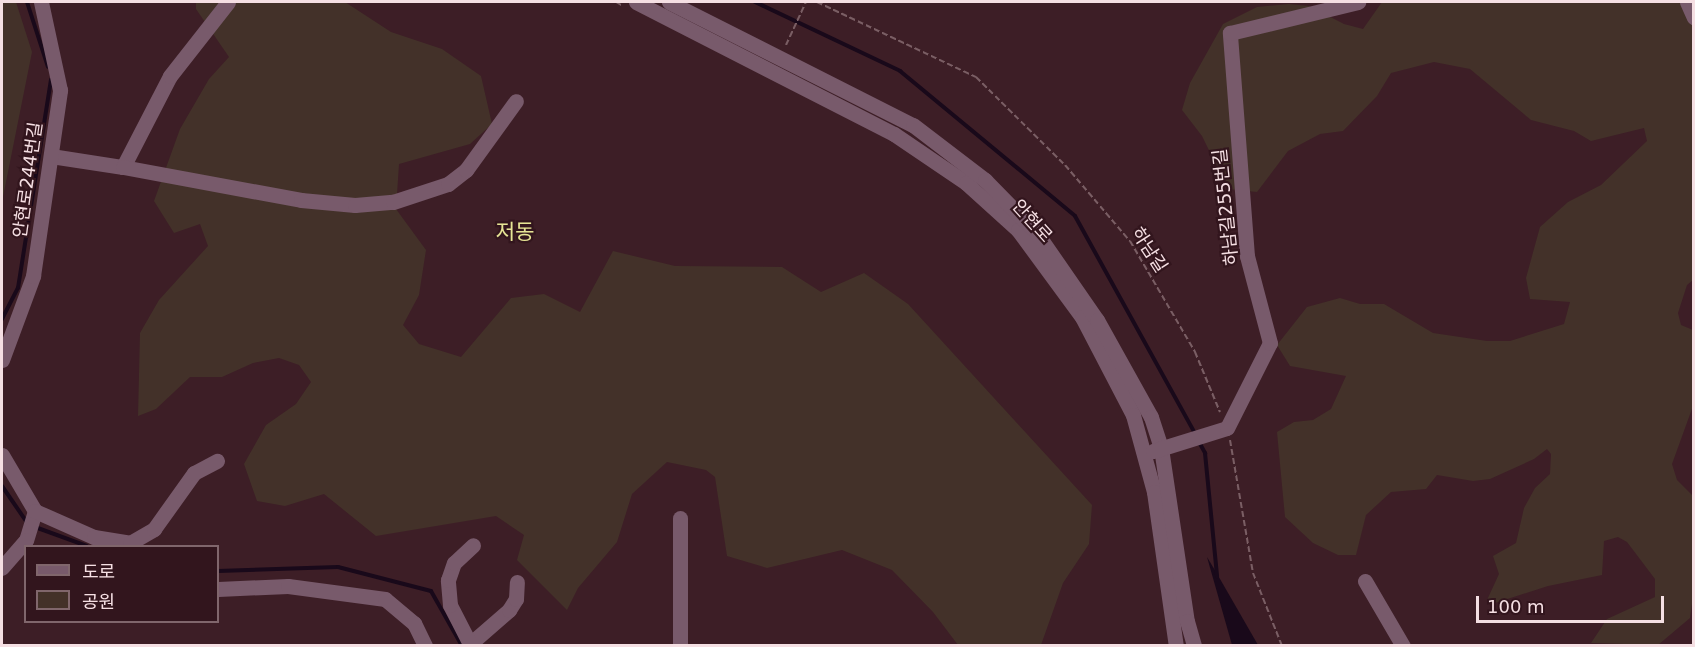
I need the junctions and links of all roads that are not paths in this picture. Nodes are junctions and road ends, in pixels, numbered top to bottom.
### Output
1 (41, 2) edge
2 (228, 2) edge
3 (669, 2) edge
4 (1358, 2) edge
5 (1688, 2) edge
6 (632, 5) edge
7 (1694, 18) edge
8 (516, 101) dead end
9 (51, 156) junction
10 (123, 166) junction
11 (2, 360) edge
12 (1153, 450) junction
13 (2, 455) edge
14 (217, 460) dead end
15 (34, 514) junction
16 (680, 518) dead end
17 (27, 537) junction
18 (39, 545) edge
19 (473, 545) dead end
20 (2, 568) edge
21 (517, 582) dead end
22 (1365, 582) dead end
23 (219, 589) edge
24 (1193, 643) edge
25 (425, 645) edge
26 (470, 645) edge
27 (680, 645) edge
28 (1176, 645) edge
29 (1403, 645) edge

1 - 9 street, 안현로244번길
2 - 10 street
3 - 12 street, 안현로
4 - 12 street, 하남길255번길
5 - 7 street
6 - 12 street, 안현로
8 - 10 street
9 - 10 street
9 - 11 street, 안현로244번길
12 - 24 street, 안현로
12 - 28 street, 안현로
13 - 15 street
14 - 15 street
15 - 17 street
16 - 27 street
17 - 18 street
17 - 20 street
19 - 26 street
21 - 26 street
22 - 29 street
23 - 25 street

